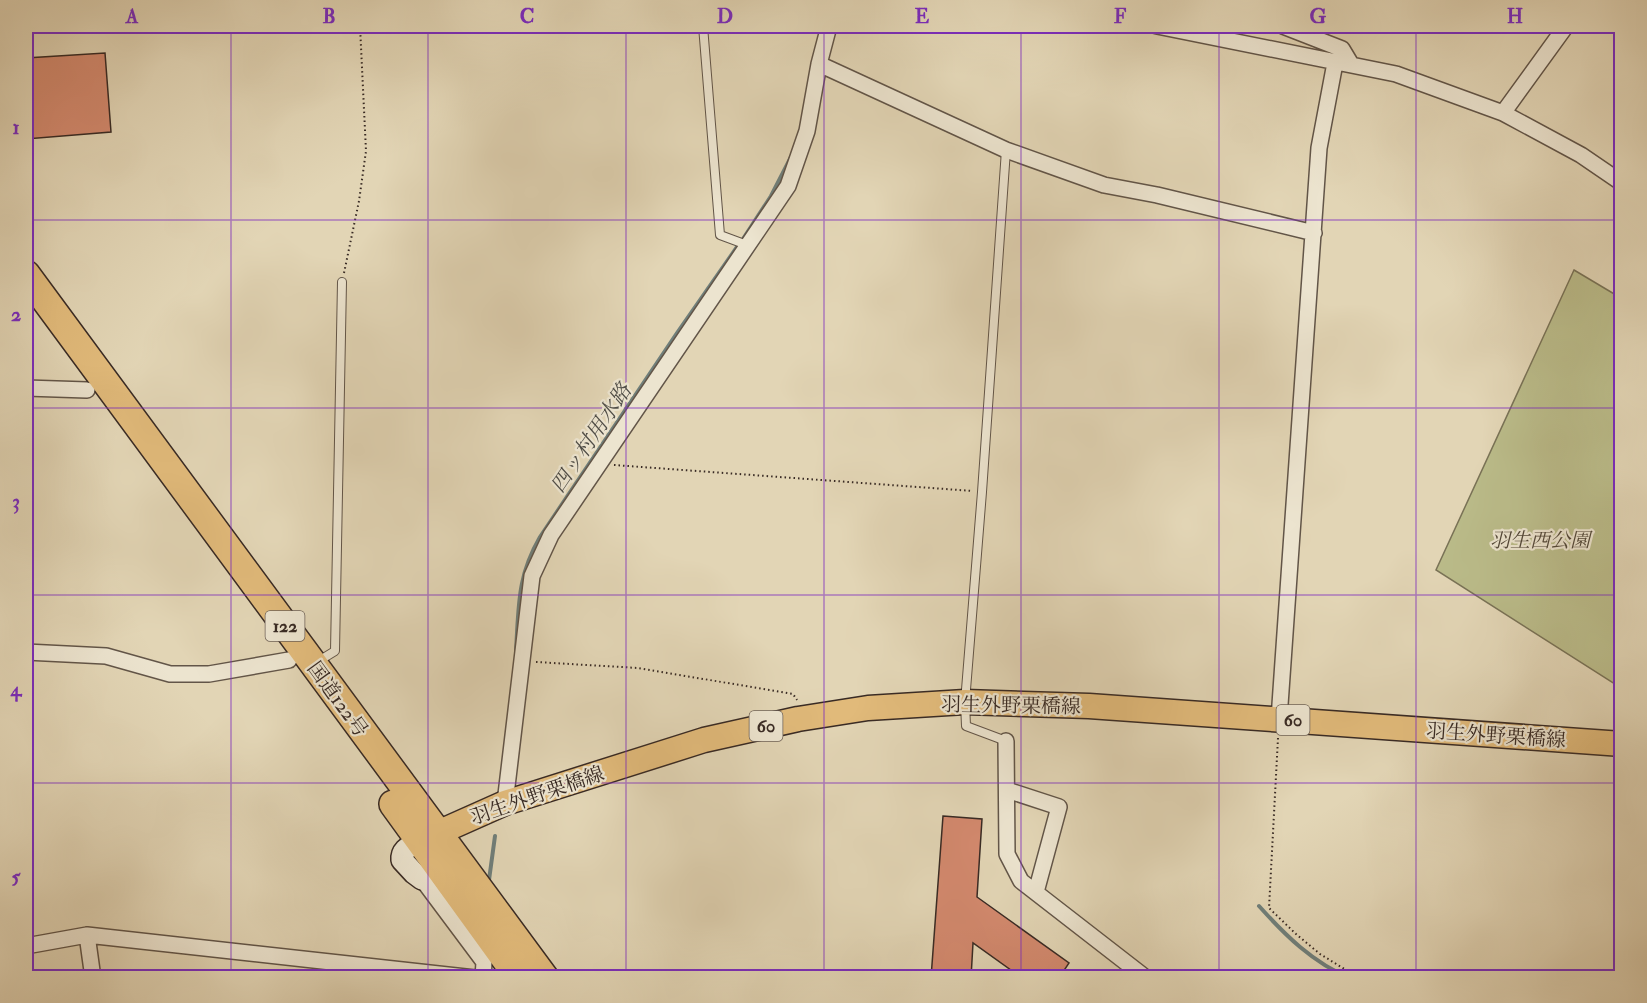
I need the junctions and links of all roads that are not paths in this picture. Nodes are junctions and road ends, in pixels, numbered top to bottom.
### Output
1 (702, 26) edge
2 (829, 26) edge
3 (1158, 26) edge
4 (1283, 26) edge
5 (1566, 26) edge
6 (1343, 63) junction
7 (819, 64) junction
8 (1503, 113) junction
9 (1006, 150) junction
10 (1622, 183) edge
11 (1314, 233) junction
12 (747, 245) junction
13 (26, 274) edge
14 (342, 282) road end
15 (26, 304) edge
16 (26, 388) edge
17 (87, 390) junction
18 (26, 652) edge
19 (301, 662) junction
20 (965, 702) junction
21 (1279, 719) junction
22 (1006, 741) joint
23 (1622, 744) edge
24 (1006, 790) junction
25 (505, 803) junction
26 (428, 837) junction
27 (422, 879) joint
28 (1036, 892) junction
29 (87, 936) junction
30 (26, 945) edge
31 (93, 978) edge
32 (475, 978) edge
33 (483, 978) edge
34 (519, 978) edge
35 (545, 978) edge
36 (1146, 978) edge

1 - 12 lane
2 - 7 street
3 - 6 street
4 - 6 street
5 - 8 street
6 - 8 street
6 - 11 street
7 - 9 street
7 - 12 street
8 - 10 street
9 - 11 street
9 - 20 lane
11 - 21 street
12 - 25 street
13 - 19 highway, 国道122号 / 122
14 - 19 lane
15 - 17 highway, 国道122号 / 122
16 - 17 street
17 - 19 highway, 国道122号 / 122
18 - 19 street
19 - 26 highway, 国道122号 / 122
20 - 21 main road, 羽生外野栗橋線 / 60
20 - 22 lane
20 - 25 main road, 羽生外野栗橋線 / 60
21 - 23 main road, 羽生外野栗橋線 / 60
22 - 24 street
24 - 28 street
24 - 28 street
25 - 26 main road, 羽生外野栗橋線 / 60
26 - 27 street
26 - 34 highway, 国道122号 / 122
26 - 35 highway, 国道122号 / 122
27 - 33 street
28 - 36 street
29 - 30 street
29 - 31 street
29 - 32 street

